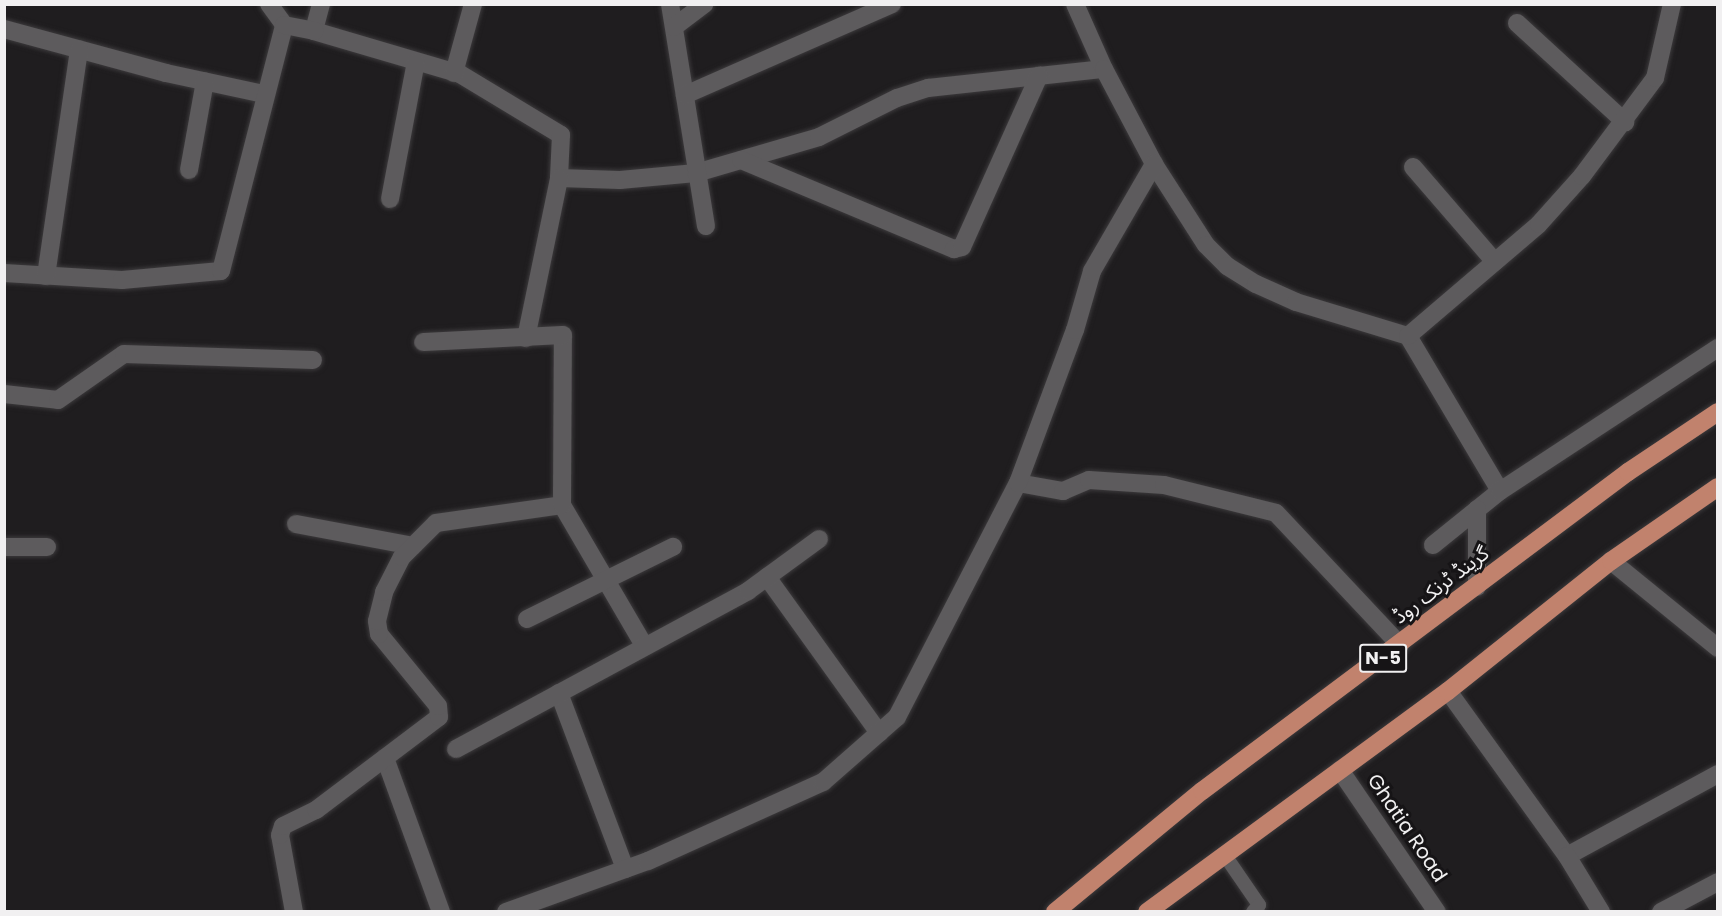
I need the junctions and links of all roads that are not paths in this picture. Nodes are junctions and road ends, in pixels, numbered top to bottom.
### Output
1 (269, 4) edge
2 (321, 4) edge
3 (473, 4) edge
4 (670, 4) edge
5 (704, 4) edge
6 (892, 4) edge
7 (1075, 4) edge
8 (1672, 4) edge
9 (1517, 22) dead end
10 (284, 25) junction
11 (674, 27) junction
12 (4, 29) edge
13 (314, 31) junction
14 (79, 49) junction
15 (416, 62) junction
16 (1104, 69) junction
17 (454, 73) junction
18 (1039, 76) junction
19 (205, 81) junction
20 (264, 94) junction
21 (685, 95) junction
22 (1625, 122) junction
23 (741, 160) junction
24 (1154, 164) junction
25 (1413, 167) dead end
26 (189, 170) dead end
27 (696, 173) junction
28 (559, 178) junction
29 (390, 199) dead end
30 (706, 226) dead end
31 (1495, 262) junction
32 (4, 273) edge
33 (46, 276) junction
34 (1408, 336) junction
35 (526, 338) junction
36 (423, 342) dead end
37 (1718, 348) edge
38 (313, 360) dead end
39 (4, 394) edge
40 (1718, 412) edge
41 (1018, 483) junction
42 (1718, 487) edge
43 (1500, 491) junction
44 (562, 505) junction
45 (1477, 509) junction
46 (296, 524) dead end
47 (819, 539) dead end
48 (1433, 545) dead end
49 (413, 546) junction
50 (4, 547) edge
51 (47, 547) dead end
52 (673, 547) dead end
53 (1611, 561) junction
54 (767, 576) junction
55 (605, 579) junction
56 (1477, 587) junction
57 (527, 619) dead end
58 (1400, 645) junction
59 (645, 647) junction
60 (1718, 648) edge
61 (1448, 691) junction
62 (559, 693) junction
63 (879, 733) junction
64 (456, 749) dead end
65 (385, 758) junction
66 (1340, 770) junction
67 (1718, 774) edge
68 (1224, 854) junction
69 (1567, 856) junction
70 (625, 869) junction
71 (1718, 882) edge
72 (294, 912) edge
73 (441, 912) edge
74 (506, 912) edge
75 (1055, 912) edge
76 (1147, 912) edge
77 (1253, 912) edge
78 (1437, 912) edge
79 (1601, 912) edge
80 (1661, 912) edge

1 - 10 street
2 - 13 street
3 - 17 street
4 - 11 street
5 - 11 street
6 - 21 street
7 - 16 street
8 - 22 street
9 - 22 street
10 - 13 street
10 - 20 street
11 - 21 street
12 - 14 street
13 - 15 street
14 - 19 street
14 - 33 street
15 - 17 street
15 - 29 street
16 - 18 street
16 - 24 street
17 - 28 street
18 - 23 street
18 - 23 street
19 - 20 street
19 - 26 street
20 - 33 street
21 - 27 street
22 - 31 street
23 - 27 street
24 - 34 street
24 - 41 street
25 - 31 street
27 - 28 street
27 - 30 street
28 - 35 street
31 - 34 street
32 - 33 street
34 - 43 street
35 - 36 street
35 - 44 street
37 - 43 street
38 - 39 street
40 - 56 highway, گرینڈ ٹرنک روڈ / N-5
41 - 58 street
41 - 63 street
42 - 53 highway
43 - 45 street
44 - 49 street
44 - 55 street
45 - 48 street
45 - 56 street
46 - 49 street
47 - 54 street
49 - 65 street
50 - 51 street
52 - 55 street
53 - 60 street
53 - 61 highway
54 - 59 street
54 - 63 street
55 - 57 street
55 - 59 street
56 - 58 highway, گرینڈ ٹرنک روڈ / N-5
58 - 75 highway, گرینڈ ٹرنک روڈ / N-5
59 - 62 street
61 - 66 highway
61 - 69 street
62 - 64 street
62 - 70 street
63 - 70 street
65 - 72 street
65 - 73 street
66 - 68 highway
66 - 78 street, Ghatia Road
67 - 69 street
68 - 76 highway
68 - 77 lane
69 - 79 street
70 - 74 street
71 - 80 street

